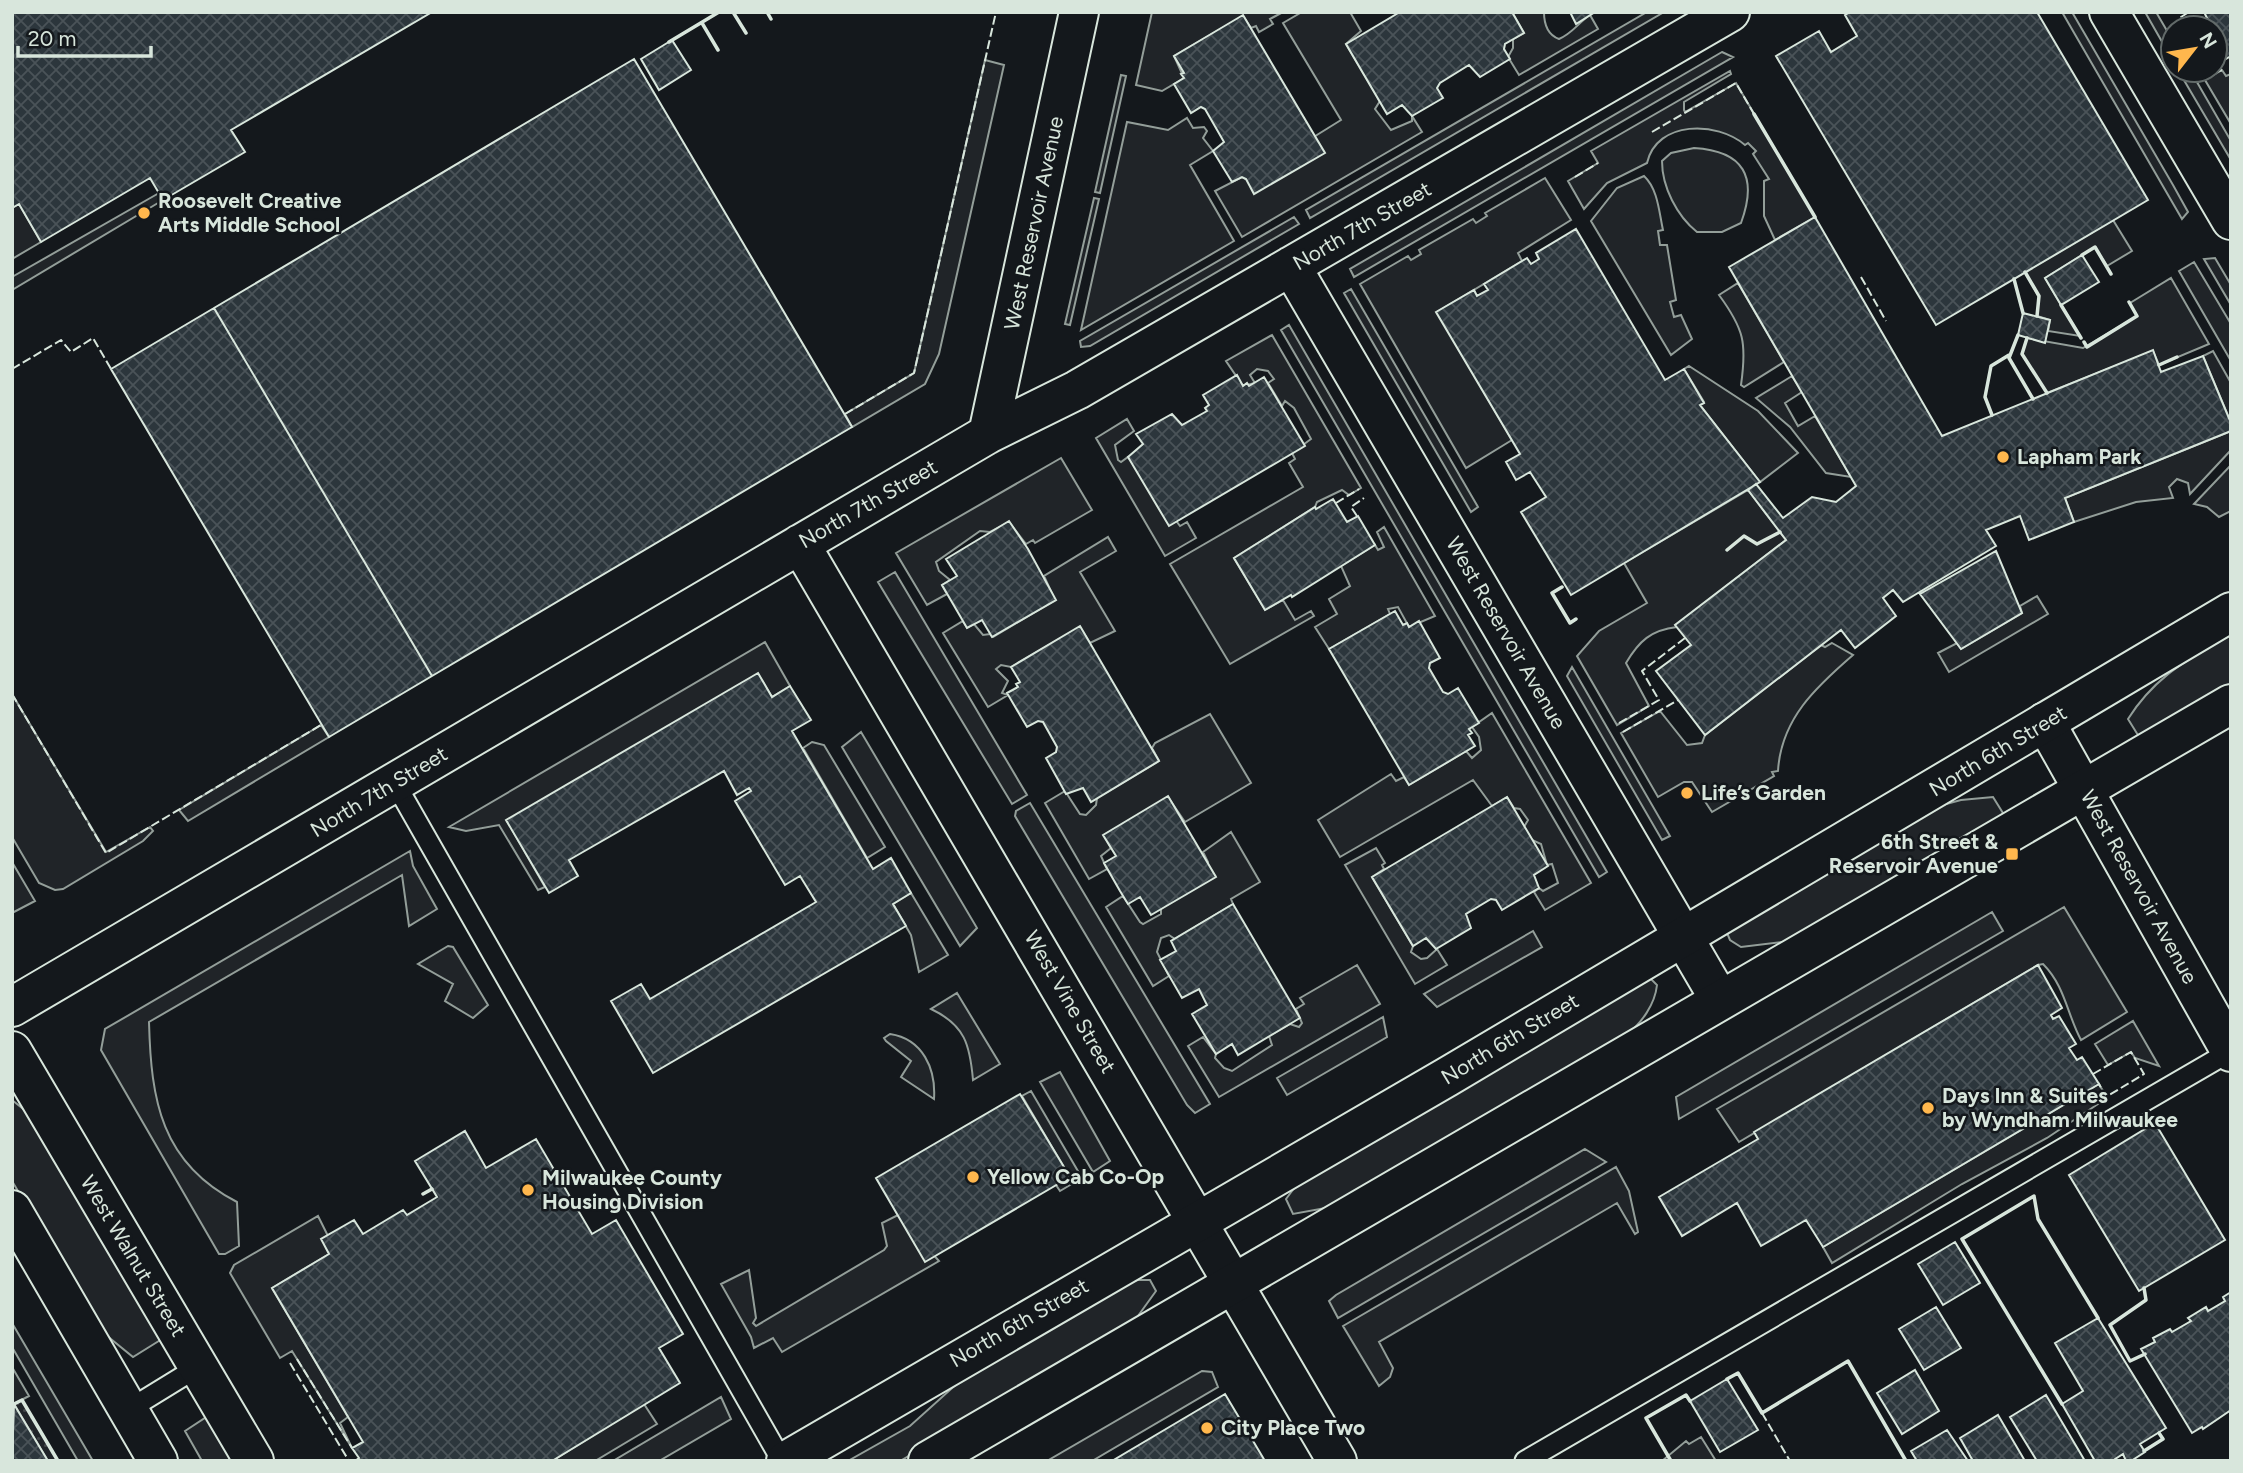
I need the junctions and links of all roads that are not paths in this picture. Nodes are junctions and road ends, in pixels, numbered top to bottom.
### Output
1 (1079, 12) edge
2 (1730, 12) edge
3 (2109, 12) edge
4 (2231, 220) edge
5 (1291, 266) junction
6 (988, 434) junction
7 (800, 544) junction
8 (2231, 612) edge
9 (2231, 704) edge
10 (2045, 722) junction
11 (395, 783) junction
12 (2085, 790) junction
13 (1682, 937) junction
14 (1720, 1000) junction
15 (12, 1007) edge
16 (12, 1051) edge
17 (2231, 1052) edge
18 (12, 1210) edge
19 (1197, 1219) junction
20 (1234, 1284) junction
21 (198, 1367) junction
22 (128, 1410) junction
23 (158, 1461) edge
24 (254, 1461) edge
25 (784, 1461) edge
26 (928, 1461) edge
27 (1337, 1461) edge
28 (1525, 1461) edge

1 - 6 street, West Reservoir Avenue
2 - 5 street, North 7th Street
3 - 4 street
5 - 6 street, North 7th Street
5 - 13 street, West Reservoir Avenue
6 - 7 street, North 7th Street
7 - 11 street, North 7th Street
7 - 19 street, West Vine Street
8 - 10 street, North 6th Street
9 - 12 street
10 - 12 street, West Reservoir Avenue
10 - 13 street, North 6th Street
11 - 15 street, North 7th Street
11 - 25 lane
12 - 14 street
12 - 17 street, West Reservoir Avenue
13 - 14 street, West Reservoir Avenue
13 - 19 street, North 6th Street
14 - 20 street
16 - 21 street, West Walnut Street
17 - 28 lane
18 - 22 street
19 - 20 street, West Vine Street
19 - 25 street, North 6th Street
20 - 26 street
20 - 27 street, West Vine Street
21 - 22 lane
21 - 24 street, West Walnut Street
22 - 23 street

